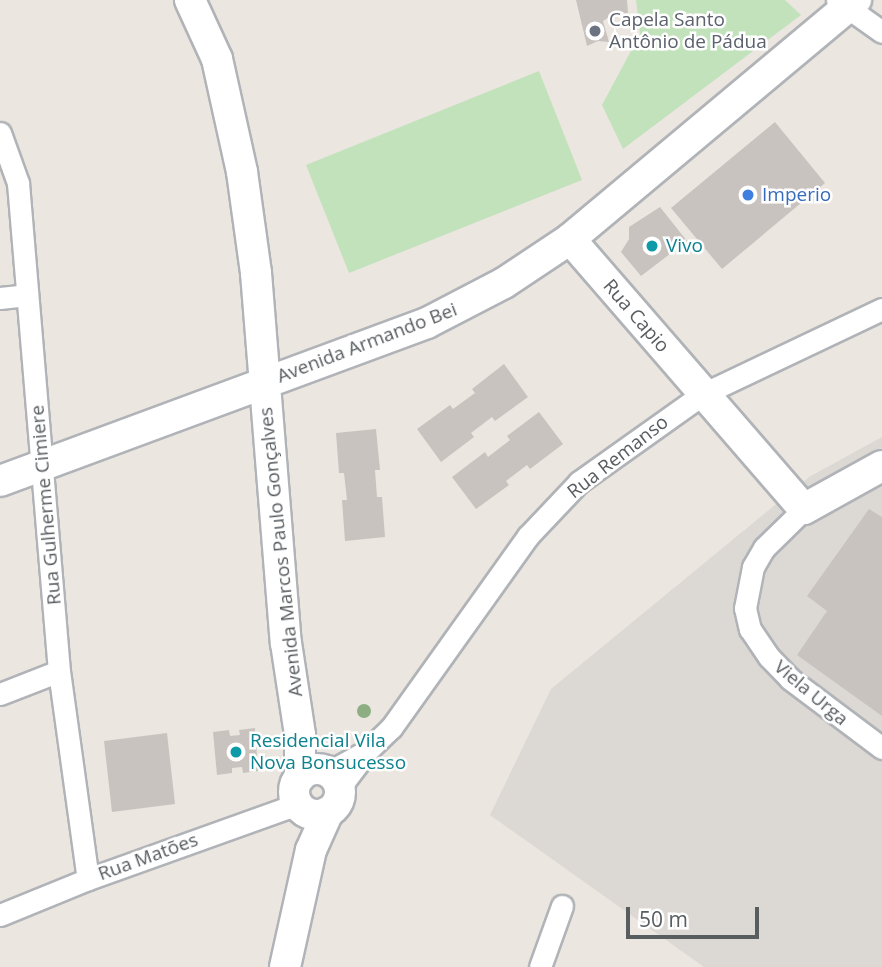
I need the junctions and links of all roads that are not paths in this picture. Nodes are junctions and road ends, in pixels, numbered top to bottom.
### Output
1 (190, 0) edge
2 (847, 3) edge
3 (882, 32) edge
4 (2, 144) edge
5 (570, 239) junction
6 (27, 295) junction
7 (0, 298) edge
8 (882, 309) edge
9 (264, 383) junction
10 (703, 394) junction
11 (43, 465) junction
12 (882, 466) edge
13 (0, 481) edge
14 (804, 509) junction
15 (59, 671) junction
16 (0, 694) edge
17 (882, 748) edge
18 (317, 791) junction
19 (88, 879) junction
20 (562, 906) dead end
21 (0, 915) edge
22 (543, 965) edge
23 (285, 967) edge

1 - 9 street, Avenida Marcos Paulo Gonçalves
2 - 3 street
2 - 5 street, Avenida Armando Bei
4 - 6 street, Rua Gulherme Cimiere
5 - 9 street, Avenida Armando Bei
5 - 10 street, Rua Capio
6 - 7 street
6 - 11 street, Rua Gulherme Cimiere
8 - 10 street, Rua Remanso
9 - 11 street, Avenida Armando Bei
9 - 18 street, Avenida Marcos Paulo Gonçalves
10 - 14 street
10 - 18 street, Rua Remanso
11 - 13 street, Avenida Armando Bei
11 - 15 street, Rua Gulherme Cimiere
12 - 14 street
14 - 17 street, Viela Urga
15 - 16 street
15 - 19 street, Rua Gulherme Cimiere
18 - 19 street, Rua Matões
18 - 23 street, Avenida Marcos Paulo Gonçalves
19 - 21 street, Rua Matões
20 - 22 street

